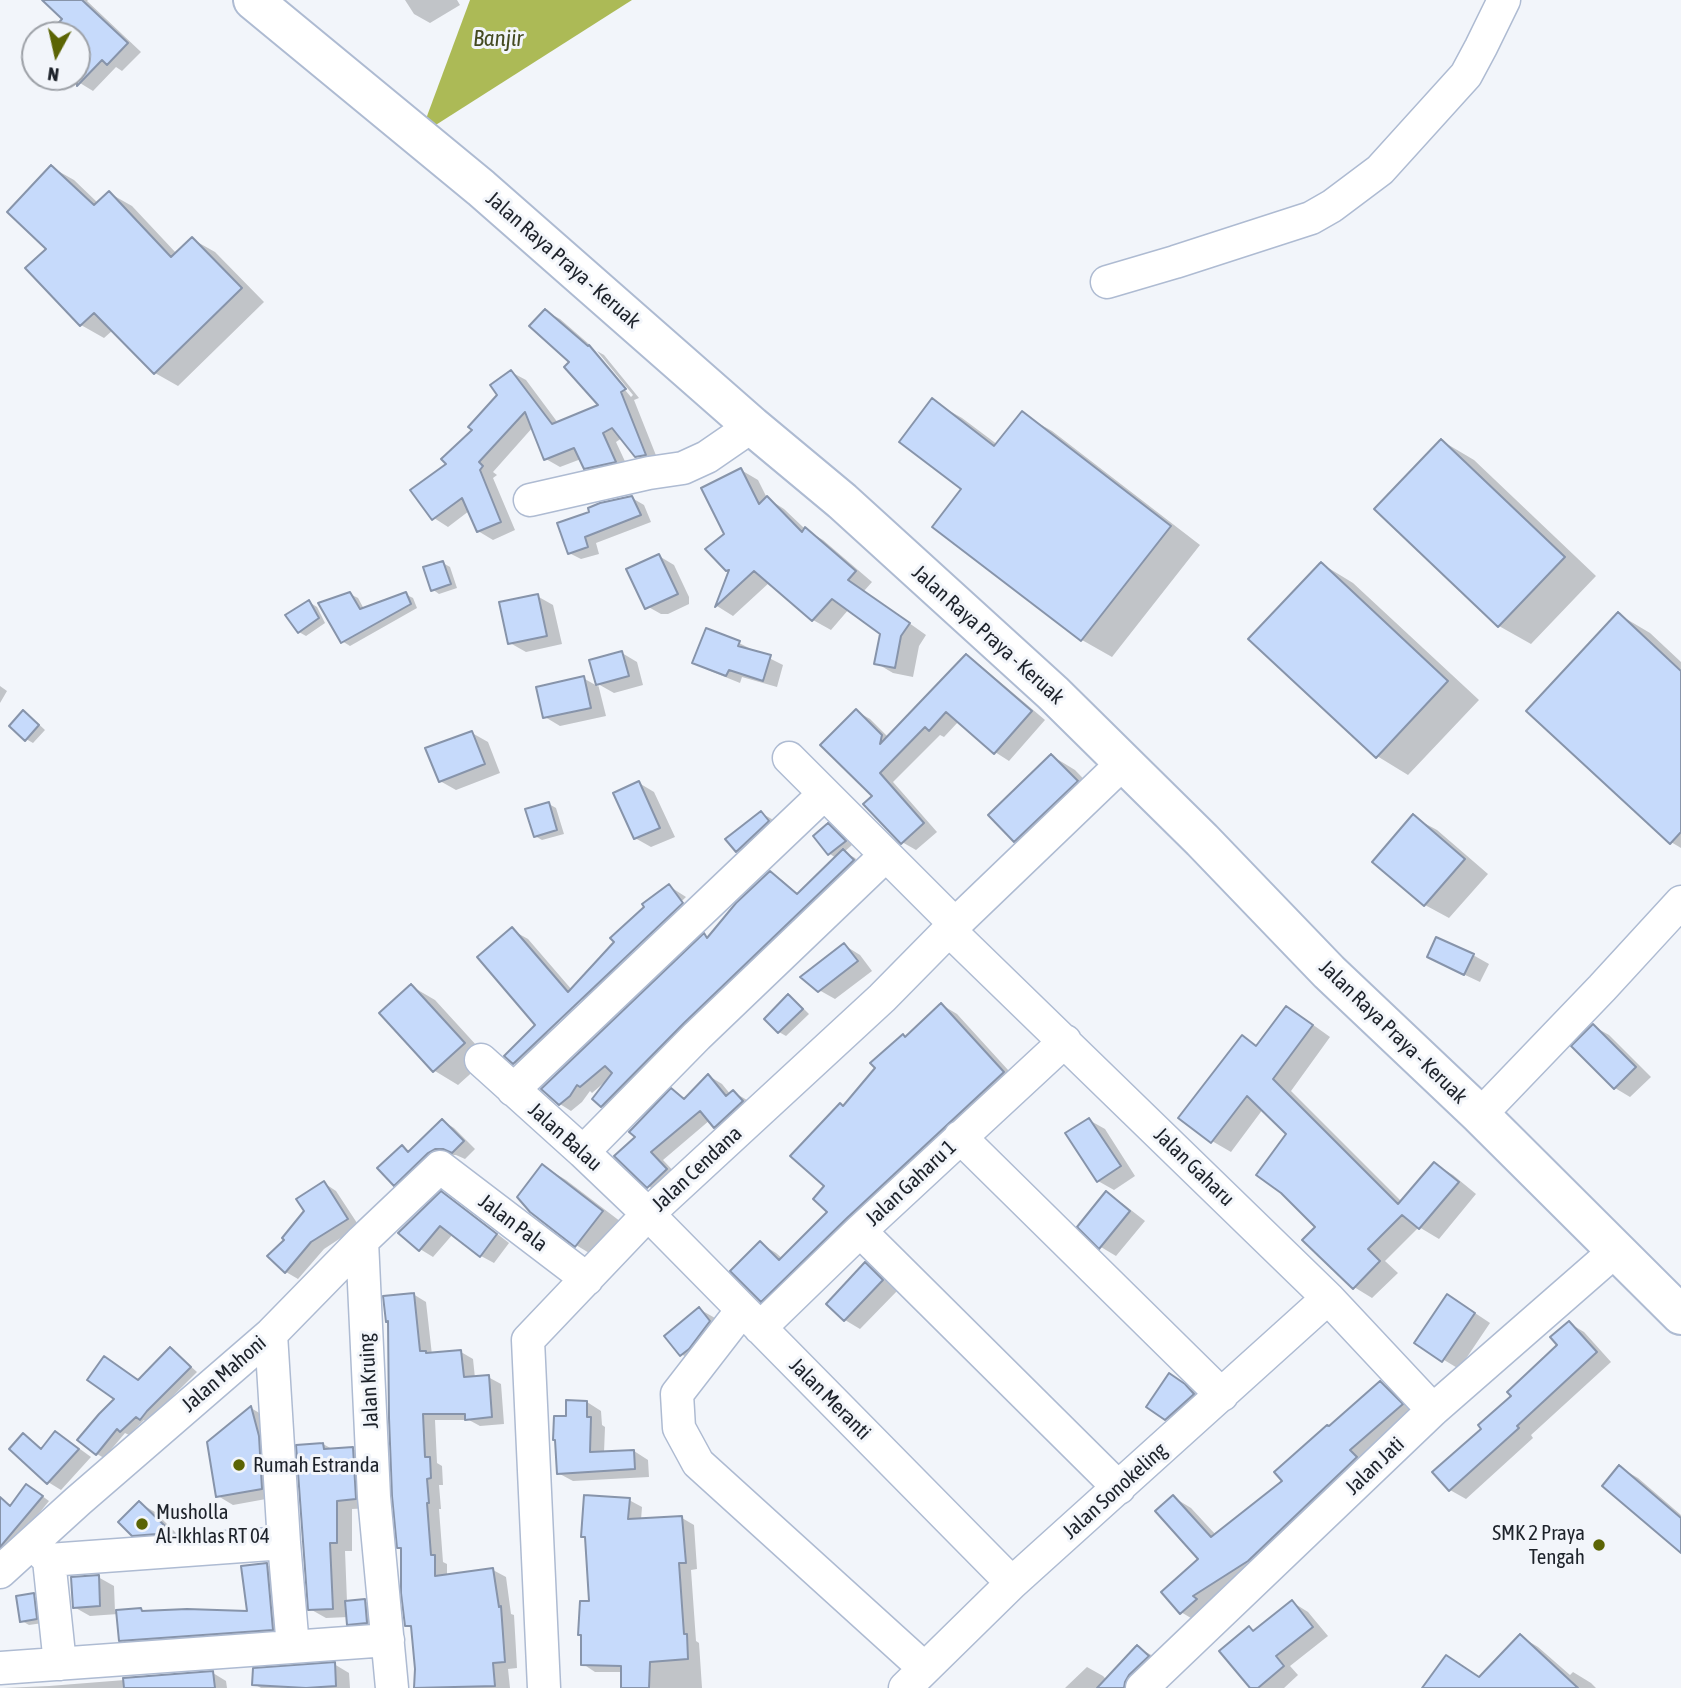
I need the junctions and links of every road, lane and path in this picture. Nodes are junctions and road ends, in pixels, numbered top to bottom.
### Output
1 (253, 0) edge
2 (1504, 0) edge
3 (1107, 282) dead end
4 (752, 426) junction
5 (530, 500) dead end
6 (789, 758) dead end
7 (1123, 763) junction
8 (824, 794) junction
9 (886, 856) junction
10 (1681, 902) edge
11 (952, 927) junction
12 (1065, 1041) junction
13 (481, 1060) dead end
14 (513, 1090) junction
15 (1480, 1115) junction
16 (960, 1137) junction
17 (583, 1152) junction
18 (440, 1167) joint
19 (648, 1214) junction
20 (860, 1231) junction
21 (362, 1241) junction
22 (1615, 1251) junction
23 (587, 1279) junction
24 (1328, 1298) junction
25 (1681, 1315) edge
26 (751, 1319) junction
27 (271, 1334) junction
28 (1222, 1395) junction
29 (1433, 1410) junction
30 (1119, 1488) junction
31 (284, 1543) junction
32 (41, 1551) junction
33 (0, 1572) edge
34 (1012, 1583) junction
35 (387, 1640) junction
36 (293, 1647) junction
37 (60, 1664) junction
38 (0, 1668) edge
39 (915, 1678) edge
40 (392, 1688) edge
41 (544, 1688) edge
42 (1142, 1688) edge

1 - 4 main road, Jalan Raya Praya - Keruak
2 - 3 street
4 - 5 street
4 - 7 main road, Jalan Raya Praya - Keruak
6 - 8 street, Jalan Gaharu
7 - 11 street, Jalan Cendana
7 - 15 main road, Jalan Raya Praya - Keruak
8 - 9 street, Jalan Gaharu
8 - 14 street
9 - 11 street, Jalan Gaharu
9 - 17 street
10 - 15 street
11 - 12 street, Jalan Gaharu
11 - 19 street, Jalan Cendana
12 - 16 street, Jalan Gaharu 1
12 - 24 street, Jalan Gaharu
13 - 14 street, Jalan Balau
14 - 17 street, Jalan Balau
15 - 22 main road, Jalan Raya Praya - Keruak
16 - 20 street, Jalan Gaharu 1
16 - 28 street
17 - 19 street, Jalan Balau
18 - 21 street, Jalan Mahoni
18 - 23 street, Jalan Pala
19 - 23 street, Jalan Cendana
19 - 26 street, Jalan Meranti
20 - 26 street, Jalan Gaharu 1
20 - 30 street
21 - 27 street, Jalan Mahoni
21 - 35 street, Jalan Kruing
22 - 25 main road, Jalan Raya Praya - Keruak
22 - 29 street, Jalan Jati
23 - 41 street, Jalan Cendana
24 - 28 street, Jalan Sonokeling
24 - 29 street, Jalan Gaharu
26 - 34 street, Jalan Meranti
26 - 39 street, Jalan Gaharu 1
27 - 31 street
27 - 32 street, Jalan Mahoni
28 - 30 street, Jalan Sonokeling
29 - 42 street, Jalan Jati
30 - 34 street, Jalan Sonokeling
31 - 32 street
31 - 36 street
32 - 33 street, Jalan Mahoni
32 - 37 street
34 - 39 street, Jalan Sonokeling
35 - 36 street
35 - 40 street, Jalan Kruing
36 - 37 street
37 - 38 street

